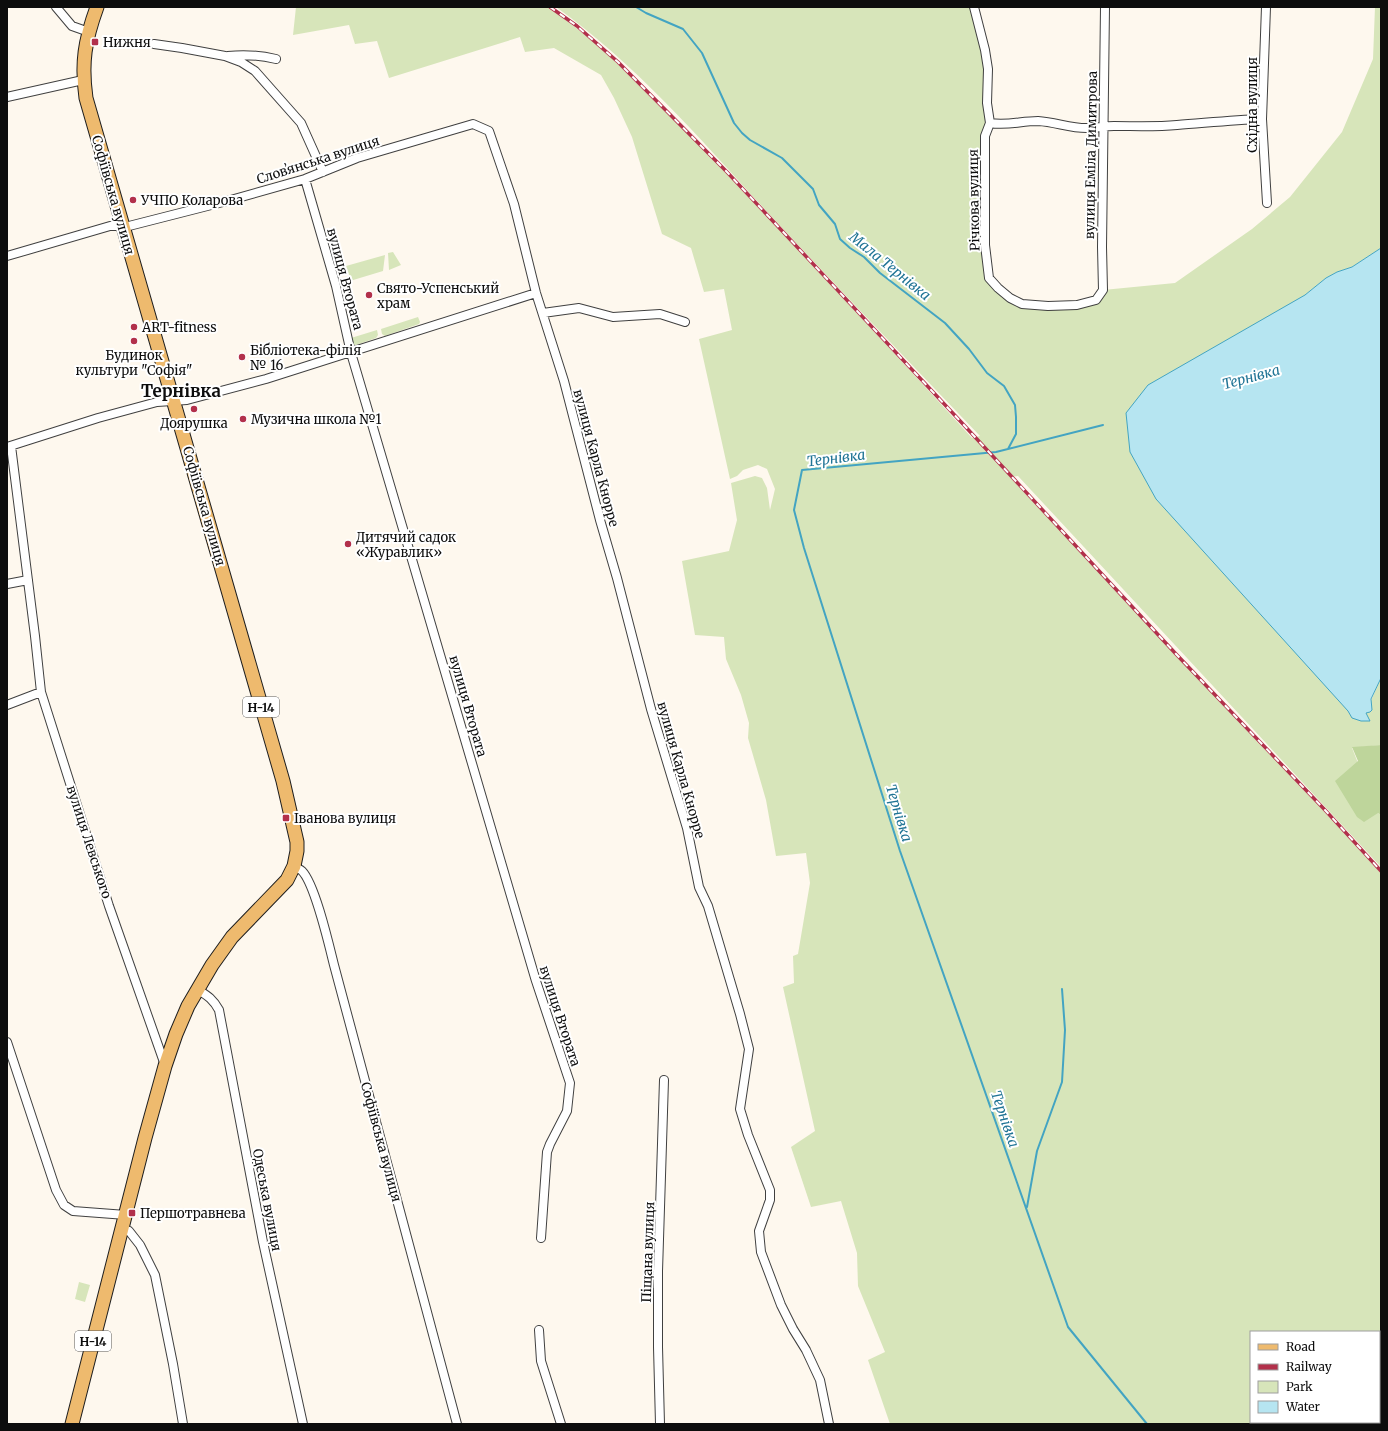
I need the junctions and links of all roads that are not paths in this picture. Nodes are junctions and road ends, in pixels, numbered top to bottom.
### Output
1 (56, 7) edge
2 (97, 7) edge
3 (974, 7) edge
4 (1105, 7) edge
5 (1266, 7) edge
6 (89, 32) junction
7 (154, 44) dead end
8 (225, 56) junction
9 (276, 59) dead end
10 (83, 80) junction
11 (7, 97) edge
12 (1262, 119) junction
13 (990, 123) junction
14 (473, 124) joint
15 (1104, 127) junction
16 (323, 172) junction
17 (305, 179) junction
18 (1267, 203) dead end
19 (122, 226) junction
20 (7, 256) edge
21 (536, 293) junction
22 (1096, 300) joint
23 (543, 313) junction
24 (685, 322) dead end
25 (351, 352) junction
26 (174, 401) junction
27 (9, 446) edge
28 (28, 580) junction
29 (7, 584) edge
30 (41, 692) junction
31 (7, 704) edge
32 (294, 866) junction
33 (197, 989) junction
34 (7, 1042) edge
35 (165, 1066) junction
36 (664, 1080) dead end
37 (126, 1215) junction
38 (126, 1230) junction
39 (541, 1238) dead end
40 (539, 1330) dead end
41 (72, 1424) edge
42 (183, 1424) edge
43 (303, 1424) edge
44 (457, 1424) edge
45 (561, 1424) edge
46 (660, 1424) edge
47 (829, 1424) edge

1 - 6 street
2 - 6 main road, Софіївська вулиця / Н-14
3 - 13 street, Річкова вулиця
4 - 15 street, вулиця Еміла Димитрова
5 - 12 street, Східна вулиця
6 - 10 main road, Софіївська вулиця / Н-14
7 - 8 street
8 - 9 street
8 - 16 street
10 - 11 street
10 - 19 main road, Софіївська вулиця / Н-14
12 - 15 street
12 - 18 street, Східна вулиця
13 - 15 street
13 - 22 street, Річкова вулиця
14 - 16 street, Словʼянська вулиця
14 - 21 street, вулиця Карла Кнорре
15 - 22 street, вулиця Еміла Димитрова
16 - 17 street, Словʼянська вулиця
17 - 19 street, Словʼянська вулиця
17 - 25 street, вулиця Втората
19 - 20 street, Словʼянська вулиця
19 - 26 main road, Софіївська вулиця / Н-14
21 - 23 street, вулиця Карла Кнорре
21 - 25 street
23 - 24 street
23 - 47 street, вулиця Карла Кнорре
25 - 26 street
25 - 39 street, вулиця Втората
26 - 27 street
26 - 32 main road, Софіївська вулиця / Н-14
27 - 28 street, вулиця Левського
28 - 29 street
28 - 30 street, вулиця Левського
30 - 31 street
30 - 35 street, вулиця Левського
32 - 33 main road, Софіївська вулиця / Н-14
32 - 44 street, Софіївська вулиця
33 - 35 main road, Софіївська вулиця / Н-14
33 - 43 street, Одеська вулиця
34 - 37 street
35 - 37 main road, Н-14
36 - 46 street, Піщана вулиця
37 - 38 main road, Н-14
38 - 41 main road, Н-14
38 - 42 street
40 - 45 street

